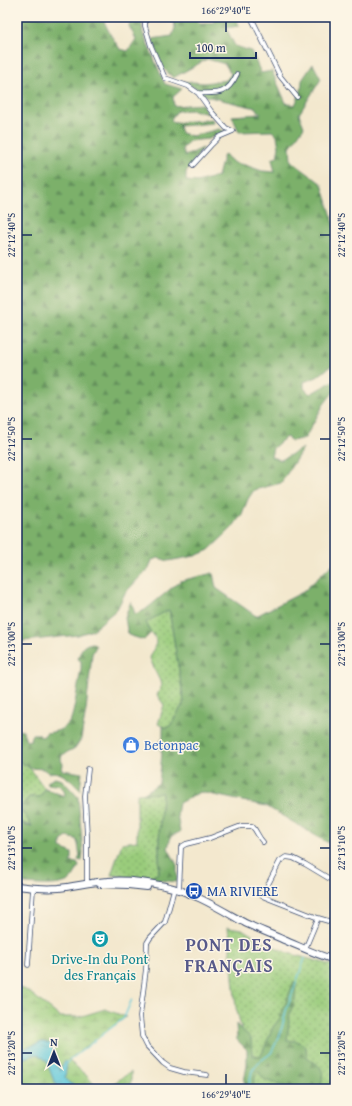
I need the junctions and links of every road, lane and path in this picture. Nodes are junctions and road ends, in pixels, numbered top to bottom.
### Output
1 (145, 17) edge
2 (251, 17) edge
3 (237, 74) dead end
4 (198, 93) junction
5 (297, 97) dead end
6 (193, 165) dead end
7 (88, 769) dead end
8 (263, 842) dead end
9 (335, 882) edge
10 (87, 884) junction
11 (17, 886) edge
12 (33, 889) junction
13 (176, 890) junction
14 (318, 918) junction
15 (335, 923) edge
16 (305, 949) junction
17 (335, 960) edge
18 (28, 965) dead end
19 (207, 1075) dead end

1 - 4 street
2 - 5 street
3 - 4 street
4 - 6 street
7 - 10 street
8 - 13 street
9 - 14 street
10 - 12 main road
10 - 13 main road
11 - 12 main road
12 - 18 street
13 - 16 main road
13 - 19 street
14 - 15 street
14 - 16 street
16 - 17 main road

